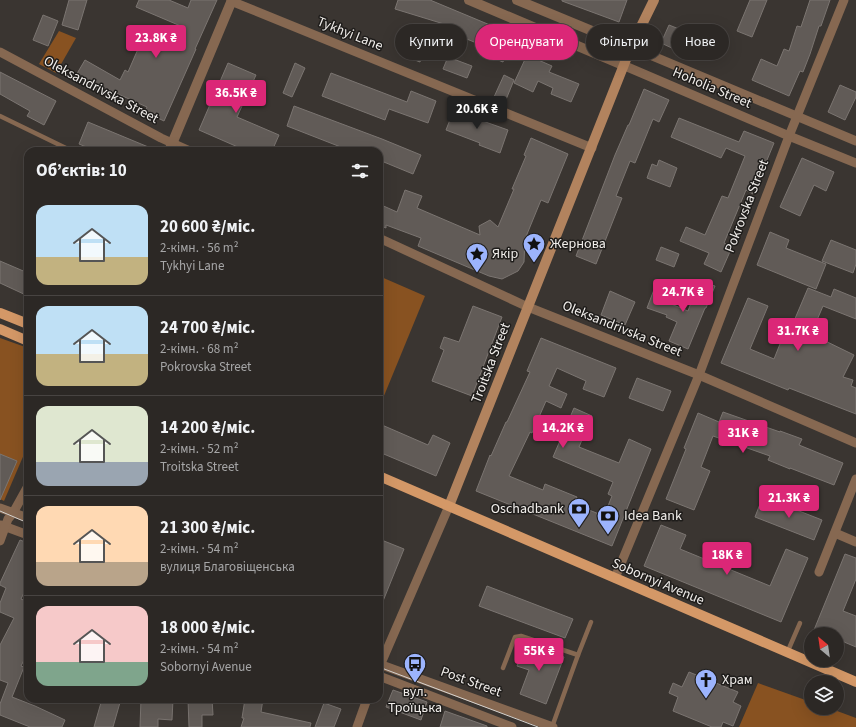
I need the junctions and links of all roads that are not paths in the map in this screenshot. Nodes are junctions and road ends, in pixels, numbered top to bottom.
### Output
1 (231, 0) edge
2 (469, 0) edge
3 (517, 0) edge
4 (654, 0) edge
5 (844, 0) edge
6 (642, 24) edge
7 (586, 28) edge
8 (0, 52) edge
9 (627, 60) edge
10 (662, 60) edge
11 (625, 66) junction
12 (0, 116) edge
13 (797, 116) junction
14 (789, 136) junction
15 (856, 141) edge
16 (64, 147) edge
17 (170, 147) edge
18 (592, 148) junction
19 (856, 163) edge
20 (383, 240) edge
21 (528, 307) junction
22 (0, 313) edge
23 (24, 322) edge
24 (0, 330) edge
25 (24, 339) edge
26 (699, 375) junction
27 (856, 443) edge
28 (383, 478) edge
29 (856, 479) edge
30 (383, 481) edge
31 (24, 493) edge
32 (449, 506) junction
33 (0, 508) edge
34 (13, 513) junction
35 (24, 517) edge
36 (3, 526) edge
37 (835, 533) junction
38 (24, 534) edge
39 (0, 541) edge
40 (856, 542) edge
41 (819, 572) dead end
42 (615, 578) junction
43 (591, 622) dead end
44 (800, 623) dead end
45 (787, 653) junction
46 (578, 655) junction
47 (383, 658) edge
48 (383, 666) edge
49 (503, 668) dead end
50 (383, 678) edge
51 (856, 682) edge
52 (366, 703) edge
53 (357, 727) edge
54 (512, 727) edge
55 (552, 727) edge

1 - 17 street
1 - 18 street, Tykhyi Lane
2 - 11 street, Hoholia Street
3 - 7 street, Hoholia Street
4 - 6 main road, Troitska Street
5 - 13 street, Pokrovska Street
8 - 17 street, Oleksandrivska Street
9 - 11 main road, Troitska Street
10 - 13 street, Hoholia Street
11 - 14 street, Hoholia Street
11 - 18 main road, Troitska Street
12 - 16 lane
13 - 14 street, Pokrovska Street
13 - 15 street, Hoholia Street
14 - 19 street, Hoholia Street
14 - 26 street, Pokrovska Street
18 - 21 main road, Troitska Street
20 - 21 street, Oleksandrivska Street
21 - 26 street, Oleksandrivska Street
21 - 32 main road, Troitska Street
22 - 23 main road
24 - 25 main road
26 - 27 street, Oleksandrivska Street
26 - 42 street, Pokrovska Street
28 - 32 main road, Sobornyi Avenue
29 - 37 street
30 - 32 main road, Sobornyi Avenue
31 - 34 street
32 - 42 main road, Sobornyi Avenue
32 - 47 street, Troitska Street
33 - 34 street
34 - 35 street
34 - 36 street
36 - 38 street
36 - 39 street
37 - 40 street
37 - 41 street
42 - 45 main road, Sobornyi Avenue
43 - 46 lane
44 - 45 lane
45 - 51 main road, Sobornyi Avenue
46 - 49 lane
46 - 55 lane
48 - 55 street, Post Street
50 - 54 street, Post Street
52 - 53 street

